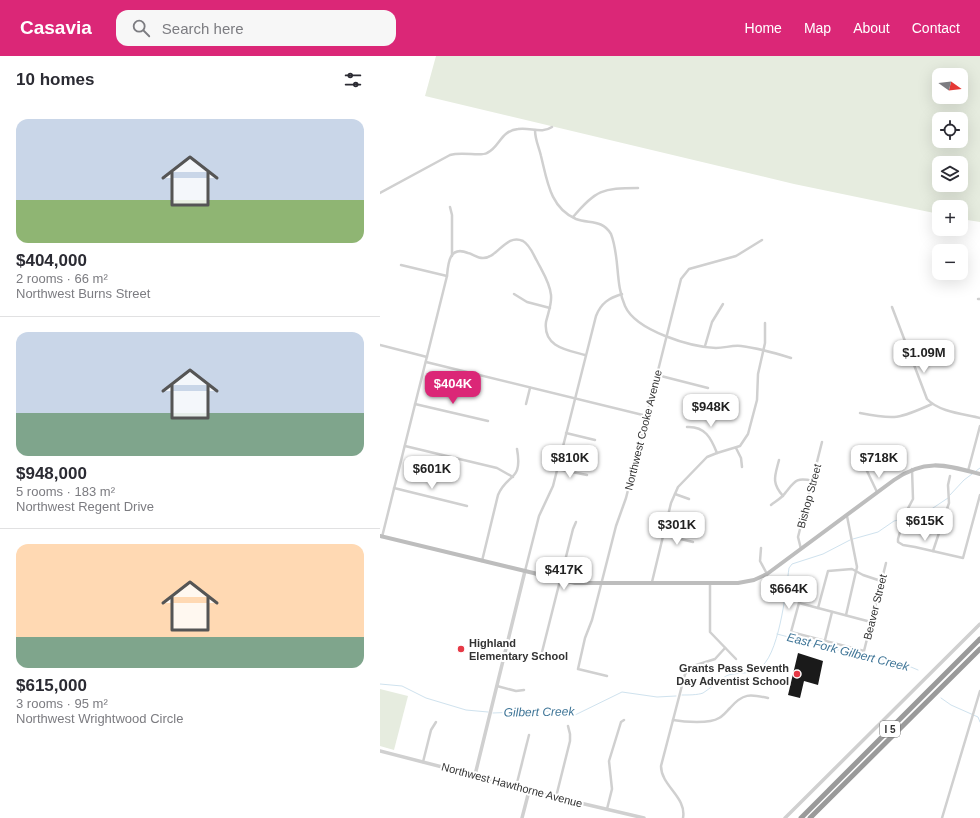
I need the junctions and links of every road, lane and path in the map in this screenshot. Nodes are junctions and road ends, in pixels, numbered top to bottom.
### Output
1 (552, 127) dead end
2 (535, 130) junction
3 (638, 188) dead end
4 (380, 193) edge
5 (450, 208) dead end
6 (573, 217) junction
7 (762, 240) dead end
8 (452, 256) junction
9 (401, 265) dead end
10 (447, 276) junction
11 (514, 294) dead end
12 (622, 294) junction
13 (722, 304) dead end
14 (892, 307) dead end
15 (550, 308) junction
16 (765, 323) dead end
17 (666, 337) junction
18 (380, 345) edge
19 (705, 346) junction
20 (763, 350) junction
21 (586, 355) junction
22 (427, 357) junction
23 (791, 358) dead end
24 (426, 362) junction
25 (657, 375) junction
26 (530, 388) junction
27 (708, 388) dead end
28 (575, 398) junction
29 (416, 404) junction
30 (526, 404) dead end
31 (932, 404) junction
32 (860, 412) dead end
33 (647, 416) junction
34 (980, 418) edge
35 (488, 421) dead end
36 (980, 426) edge
37 (687, 427) dead end
38 (566, 433) junction
39 (595, 440) dead end
40 (822, 442) dead end
41 (405, 446) junction
42 (736, 448) junction
43 (517, 449) dead end
44 (716, 453) junction
45 (779, 460) dead end
46 (742, 467) dead end
47 (557, 468) junction
48 (912, 469) junction
49 (867, 470) dead end
50 (968, 471) junction
51 (980, 474) edge
52 (587, 475) dead end
53 (950, 476) dead end
54 (513, 477) junction
55 (813, 481) junction
56 (394, 488) junction
57 (878, 493) junction
58 (674, 494) junction
59 (783, 496) junction
60 (980, 496) edge
61 (689, 499) dead end
62 (771, 505) dead end
63 (467, 506) dead end
64 (847, 516) junction
65 (576, 522) dead end
66 (664, 535) junction
67 (381, 537) edge
68 (693, 542) dead end
69 (762, 548) dead end
70 (801, 549) junction
71 (933, 551) junction
72 (482, 561) junction
73 (886, 563) dead end
74 (525, 571) junction
75 (857, 571) junction
76 (767, 574) junction
77 (560, 580) junction
78 (881, 581) junction
79 (652, 582) junction
80 (602, 583) junction
81 (710, 583) junction
82 (802, 592) dead end
83 (799, 603) junction
84 (818, 608) junction
85 (832, 612) junction
86 (846, 615) junction
87 (871, 622) junction
88 (980, 624) edge
89 (980, 639) edge
90 (825, 640) junction
91 (725, 648) junction
92 (980, 649) edge
93 (540, 656) dead end
94 (736, 659) dead end
95 (607, 676) dead end
96 (497, 686) junction
97 (524, 690) dead end
98 (980, 691) edge
99 (768, 698) dead end
100 (624, 720) dead end
101 (673, 720) junction
102 (436, 722) dead end
103 (568, 726) dead end
104 (529, 735) dead end
105 (380, 751) edge
106 (423, 762) junction
107 (475, 775) junction
108 (516, 787) junction
109 (529, 791) junction
110 (556, 797) junction
111 (607, 809) junction
112 (522, 818) edge
113 (644, 818) edge
114 (683, 818) edge
115 (785, 818) edge
116 (801, 818) edge
117 (810, 818) edge
118 (942, 818) edge

1 - 2 street
2 - 4 street
2 - 6 street
3 - 6 street
5 - 8 street
6 - 12 street
7 - 17 street, Northwest Cooke Avenue
8 - 10 street
8 - 15 street
9 - 10 street
10 - 22 street
11 - 15 street
12 - 17 street
12 - 21 street
13 - 19 street
14 - 31 street
15 - 21 street
16 - 20 street
17 - 19 street
17 - 25 street, Northwest Cooke Avenue
18 - 22 street
19 - 20 street
20 - 23 street
20 - 42 street
21 - 28 street
22 - 24 street
24 - 26 street
24 - 29 street
25 - 27 street
25 - 33 street, Northwest Cooke Avenue
26 - 28 street
26 - 30 street
28 - 33 street
28 - 38 street
29 - 35 street
29 - 41 street
31 - 32 street
31 - 34 street
33 - 80 street, Northwest Cooke Avenue
36 - 50 street
37 - 44 street
38 - 39 street
38 - 47 street
40 - 55 street, Bishop Street
41 - 54 street
41 - 56 street
42 - 44 street
42 - 46 street
43 - 54 street
44 - 58 street
45 - 59 street
47 - 52 street
47 - 74 street
48 - 50 main road
48 - 57 main road
48 - 71 street
49 - 57 street
50 - 51 main road
53 - 71 street
54 - 72 street
55 - 59 street
55 - 70 street, Bishop Street
56 - 63 street
56 - 67 street
57 - 64 main road
58 - 61 street
58 - 66 street
59 - 62 street
60 - 71 street
64 - 70 main road
64 - 75 street
65 - 77 street
66 - 68 street
66 - 79 street
67 - 72 main road
69 - 76 street
70 - 76 main road
72 - 74 main road
73 - 78 street, Beaver Street
74 - 77 main road
74 - 96 street
75 - 78 street
75 - 84 street
75 - 86 street
76 - 81 main road
77 - 80 main road
77 - 93 street
78 - 87 street, Beaver Street
79 - 80 main road
79 - 81 main road
80 - 95 street, Northwest Cooke Avenue
81 - 91 street
82 - 83 street
83 - 84 street
83 - 90 street
84 - 85 street
85 - 86 street
85 - 90 street
86 - 87 street
87 - 90 street, Beaver Street
88 - 115 street
89 - 116 highway, I 5
91 - 94 street
91 - 101 street
92 - 117 highway, I 5
96 - 97 street
96 - 107 street
98 - 118 street
99 - 101 street
100 - 111 street
101 - 114 street
102 - 106 street
103 - 110 street
104 - 108 street
105 - 106 street, Northwest Hawthorne Avenue
106 - 107 street, Northwest Hawthorne Avenue
107 - 108 street, Northwest Hawthorne Avenue
108 - 109 street, Northwest Hawthorne Avenue
109 - 110 street, Northwest Hawthorne Avenue
109 - 112 street
110 - 111 street, Northwest Hawthorne Avenue
111 - 113 street, Northwest Hawthorne Avenue

